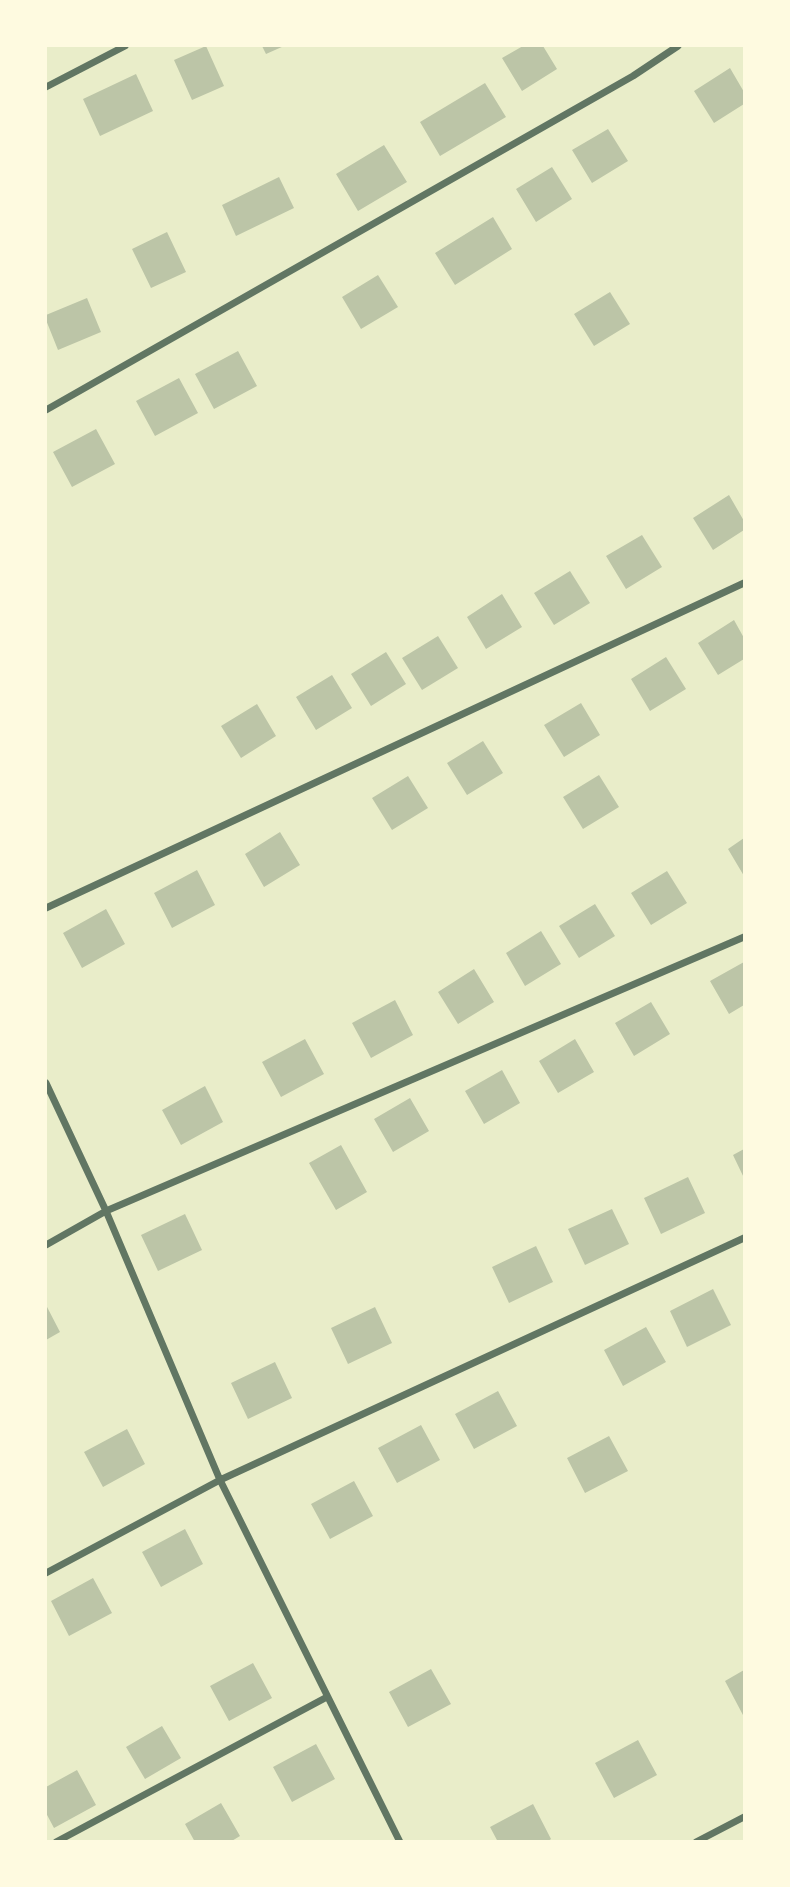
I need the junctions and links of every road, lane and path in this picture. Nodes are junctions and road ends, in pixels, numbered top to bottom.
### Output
1 (125, 46) edge
2 (678, 46) edge
3 (46, 87) edge
4 (46, 410) edge
5 (744, 583) edge
6 (46, 908) edge
7 (744, 937) edge
8 (46, 1083) edge
9 (106, 1210) junction
10 (744, 1238) edge
11 (46, 1245) edge
12 (220, 1480) junction
13 (46, 1573) edge
14 (327, 1698) junction
15 (744, 1816) edge
16 (56, 1842) edge
17 (400, 1842) edge
18 (696, 1842) edge

1 - 3 street
2 - 4 street
5 - 6 street
7 - 9 street
8 - 9 street
9 - 11 street
9 - 12 street
10 - 12 street
12 - 13 street
12 - 14 street
14 - 16 street
14 - 17 street
15 - 18 street

